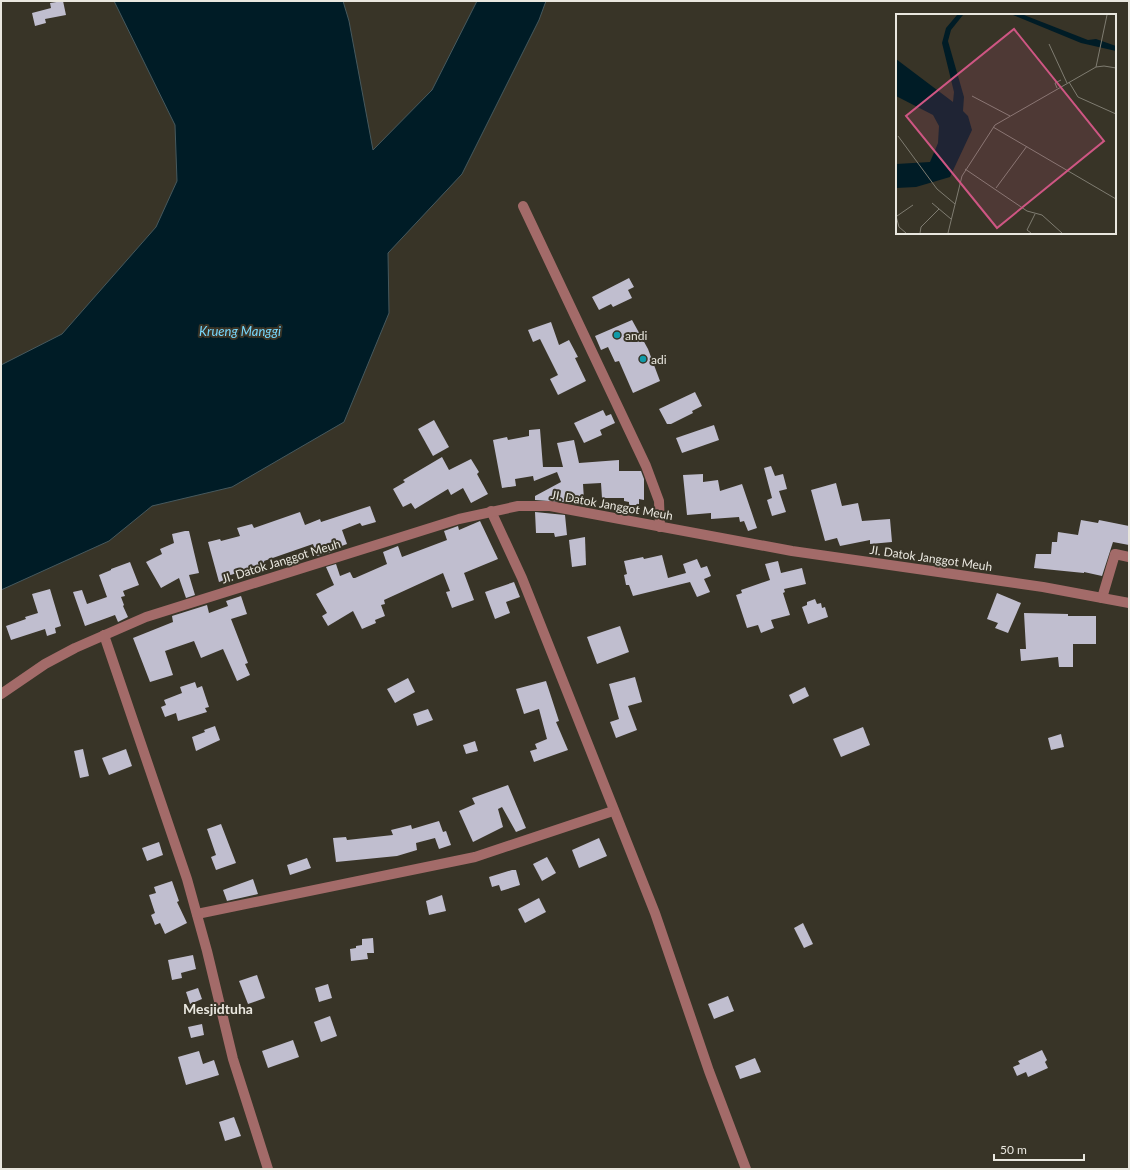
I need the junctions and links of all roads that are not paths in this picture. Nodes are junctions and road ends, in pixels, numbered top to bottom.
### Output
1 (523, 206) dead end
2 (491, 511) junction
3 (660, 527) junction
4 (1129, 557) edge
5 (1102, 598) junction
6 (1129, 603) edge
7 (104, 635) junction
8 (1, 694) edge
9 (613, 810) junction
10 (197, 914) junction
11 (268, 1169) edge
12 (746, 1169) edge

1 - 3 street
2 - 3 street, JI. Datok Janggot Meuh
2 - 7 street, JI. Datok Janggot Meuh
2 - 9 street
3 - 5 street, JI. Datok Janggot Meuh
4 - 5 street
5 - 6 street, JI. Datok Janggot Meuh
7 - 8 street, JI. Datok Janggot Meuh
7 - 10 street
9 - 10 street
9 - 12 street
10 - 11 street

